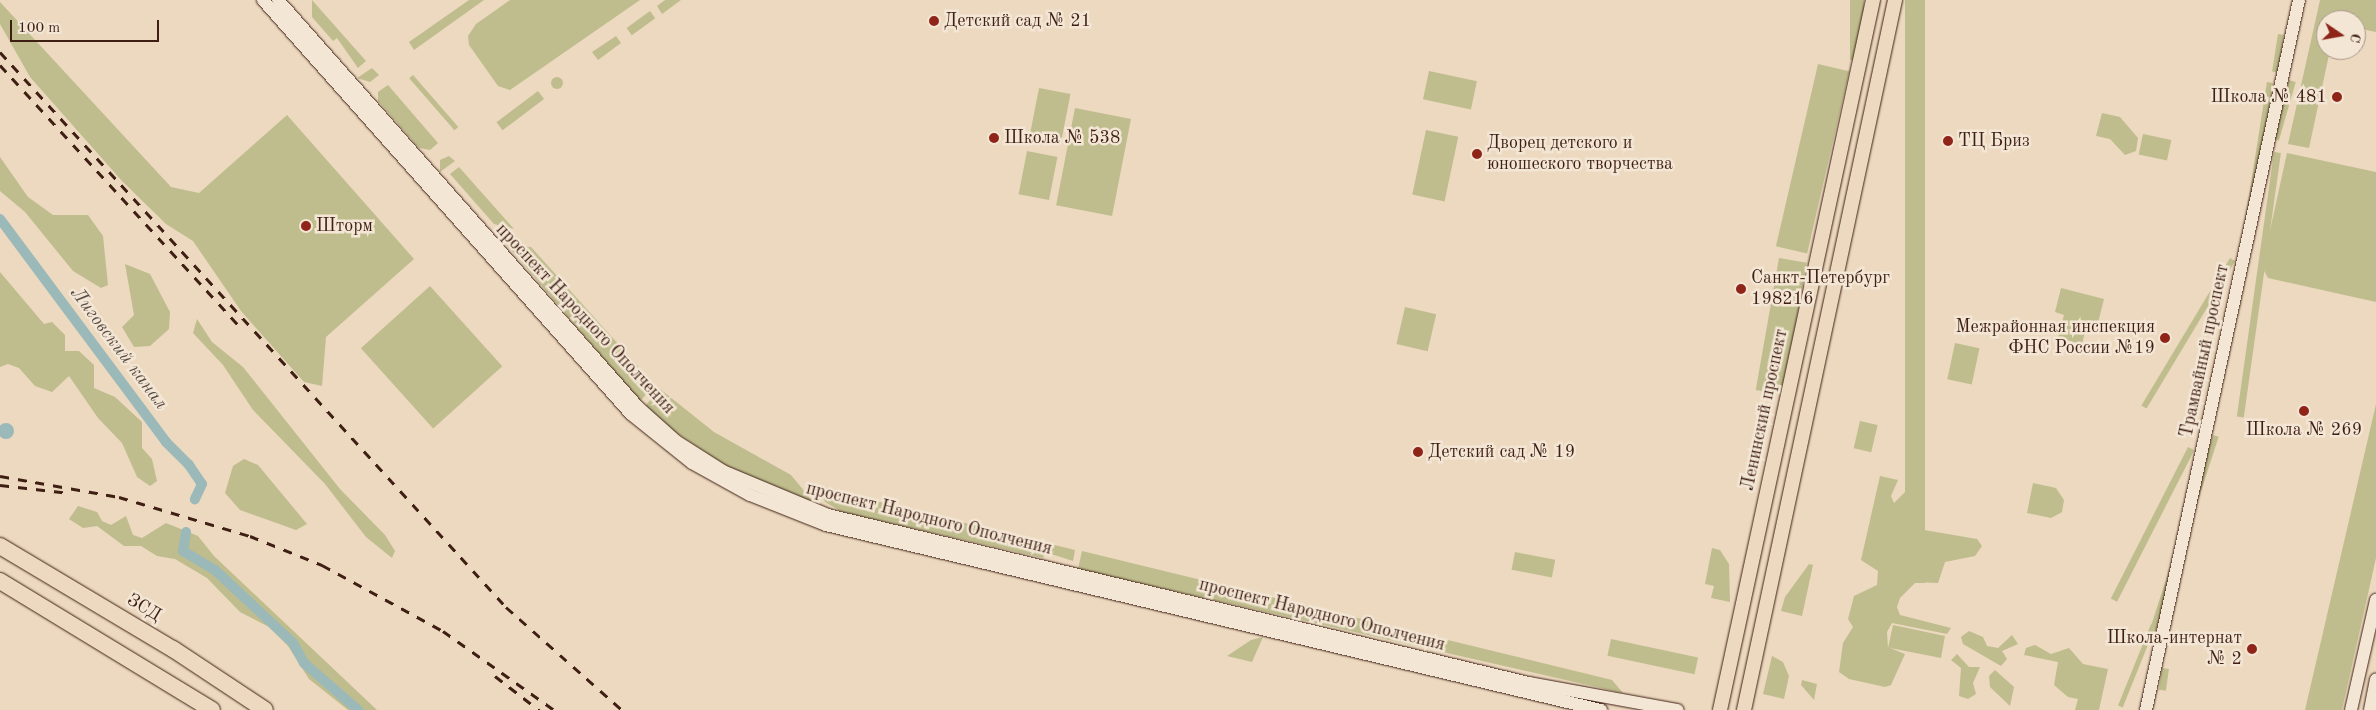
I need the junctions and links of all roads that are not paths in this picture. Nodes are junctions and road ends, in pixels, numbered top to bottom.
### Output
1 (263, 0) edge
2 (278, 0) edge
3 (1873, 0) edge
4 (1895, 0) edge
5 (2299, 0) edge
6 (0, 546) edge
7 (1, 581) edge
8 (2376, 600) edge
9 (2376, 680) edge
10 (212, 710) edge
11 (265, 710) edge
12 (1601, 710) edge
13 (1678, 710) edge
14 (1720, 710) edge
15 (1744, 710) edge
16 (2146, 710) edge
17 (2351, 710) edge
18 (2370, 710) edge

1 - 12 main road, проспект Народного Ополчения
2 - 13 main road, проспект Народного Ополчения
3 - 14 main road, Ленинский проспект
4 - 15 main road
5 - 16 main road, Трамвайный проспект
6 - 11 highway, ЗСД
7 - 10 highway
8 - 17 main road
9 - 18 main road

